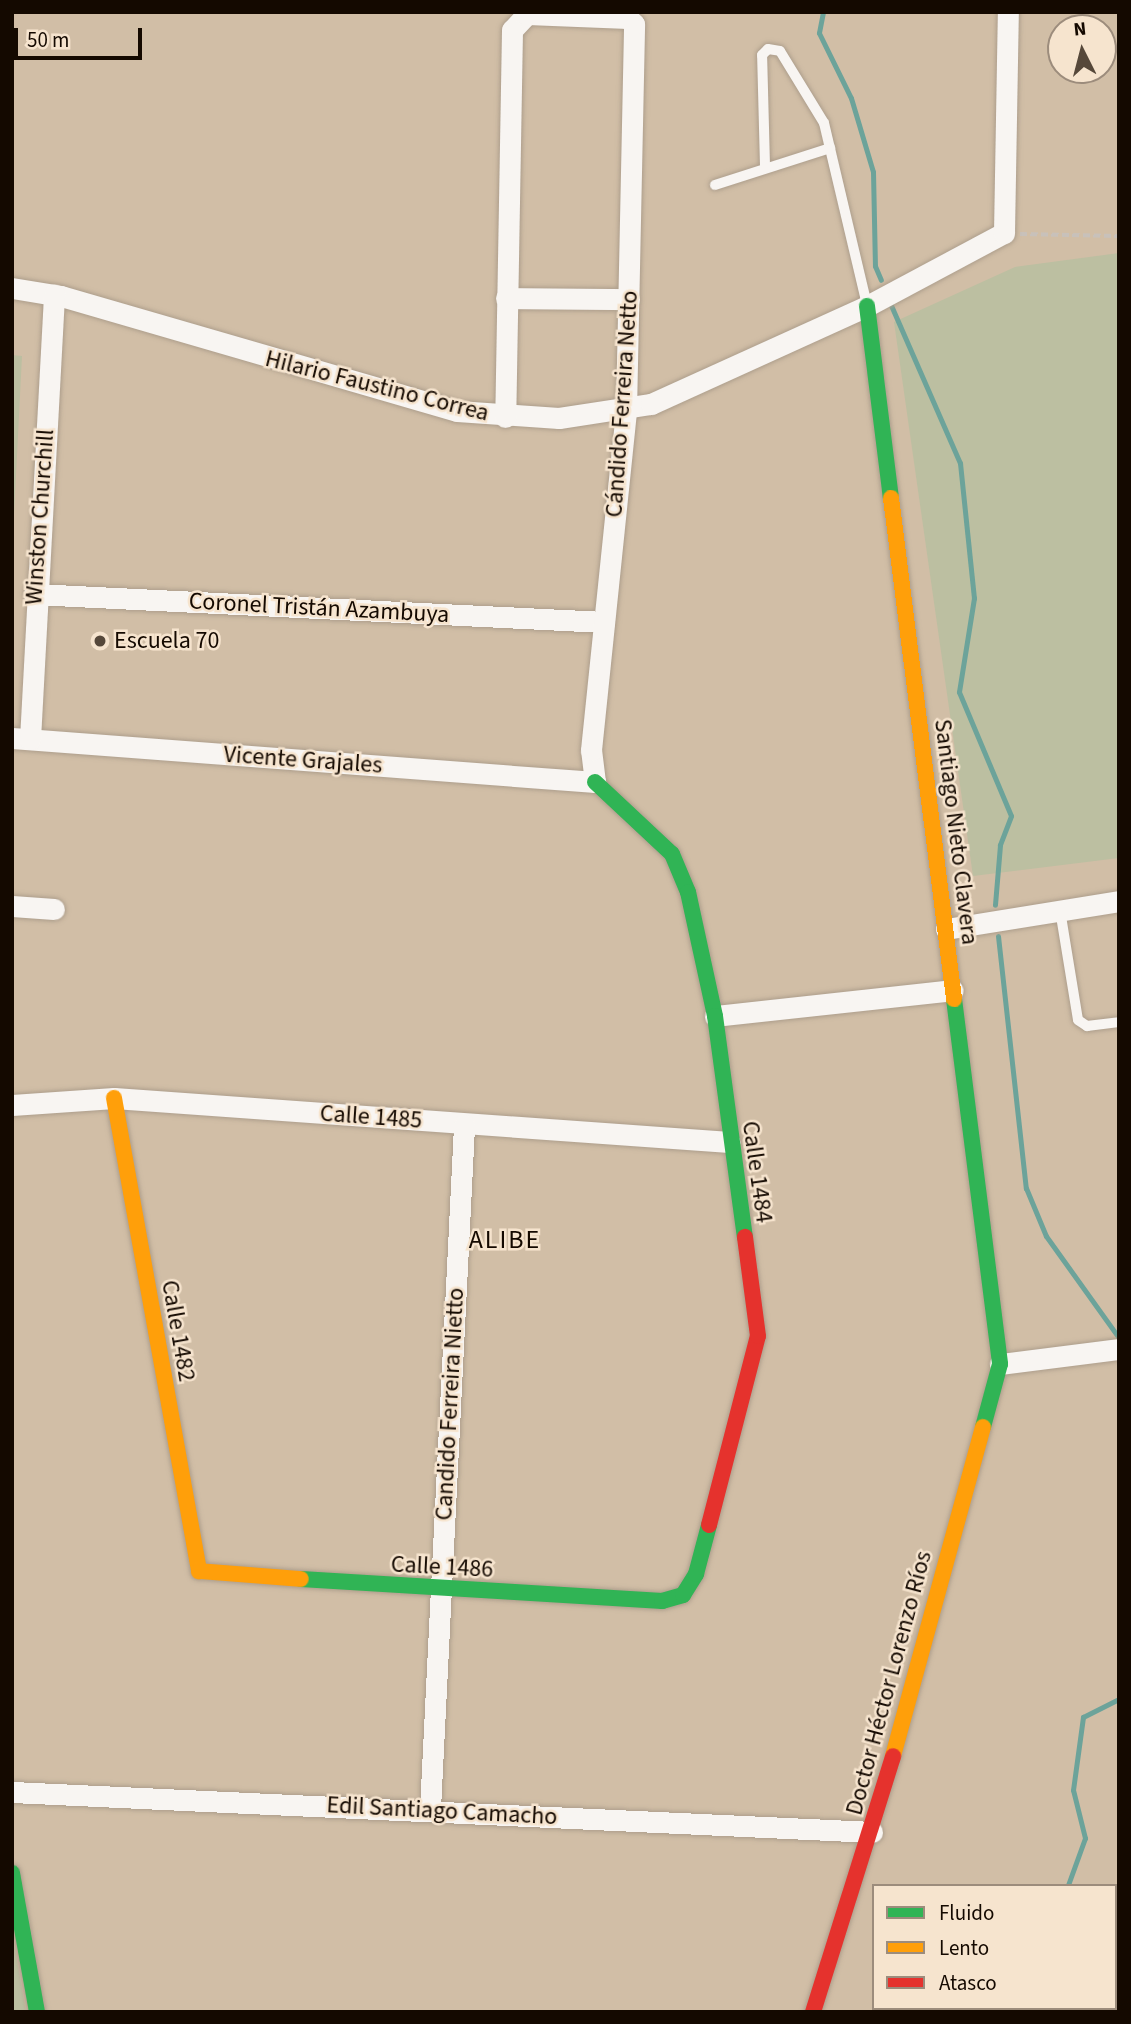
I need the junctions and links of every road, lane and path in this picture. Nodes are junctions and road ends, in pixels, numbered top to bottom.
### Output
1 (1008, 12) edge
2 (830, 148) junction
3 (765, 166) junction
4 (715, 185) dead end
5 (1004, 233) junction
6 (1119, 236) edge
7 (12, 288) edge
8 (54, 295) junction
9 (506, 298) junction
10 (629, 299) junction
11 (867, 306) junction
12 (626, 411) junction
13 (505, 417) junction
14 (34, 594) junction
15 (604, 622) junction
16 (21, 738) edge
17 (595, 782) junction
18 (1119, 901) edge
19 (12, 906) edge
20 (54, 909) dead end
21 (1060, 911) junction
22 (946, 929) junction
23 (953, 990) junction
24 (715, 1016) junction
25 (1119, 1022) edge
26 (114, 1098) junction
27 (12, 1105) edge
28 (464, 1125) junction
29 (729, 1142) junction
30 (1119, 1349) edge
31 (1000, 1364) junction
32 (199, 1571) joint
33 (441, 1590) junction
34 (684, 1595) joint
35 (12, 1792) edge
36 (429, 1809) junction
37 (872, 1832) junction
38 (12, 1873) edge
39 (37, 2012) edge
40 (813, 2012) edge

1 - 5 street
2 - 3 lane
2 - 3 lane
2 - 11 lane
3 - 4 lane
5 - 6 path
5 - 11 street, Hilario Faustino Correa
7 - 8 street, Hilario Faustino Correa
8 - 13 street, Hilario Faustino Correa
8 - 14 street, Winston Churchill
9 - 10 street
9 - 10 street, Cándido Ferreira Netto
9 - 13 street
10 - 12 street, Cándido Ferreira Netto
11 - 12 street, Hilario Faustino Correa
11 - 22 street, Santiago Nieto Clavera
12 - 13 street, Hilario Faustino Correa
12 - 15 street, Cándido Ferreira Netto
14 - 15 street, Coronel Tristán Azambuya
14 - 16 street, Winston Churchill
15 - 17 street, Cándido Ferreira Netto
16 - 17 street, Vicente Grajales
17 - 24 street, Calle 1484
18 - 21 street
19 - 20 street
21 - 22 street
21 - 25 lane
22 - 23 street, Santiago Nieto Clavera
23 - 24 street
23 - 31 street, Santiago Nieto Clavera
24 - 29 street, Calle 1484
26 - 27 street, Calle 1485
26 - 28 street, Calle 1485
26 - 32 street, Calle 1482
28 - 29 street, Calle 1485
28 - 33 street, Candido Ferreira Nietto
29 - 34 street, Calle 1484
30 - 31 street
31 - 37 street, Doctor Héctor Lorenzo Ríos
32 - 33 street, Calle 1486
33 - 34 street, Calle 1486
33 - 36 street, Candido Ferreira Nietto
35 - 36 street, Edil Santiago Camacho
36 - 37 street, Edil Santiago Camacho
37 - 40 street, Doctor Héctor Lorenzo Ríos
38 - 39 street

